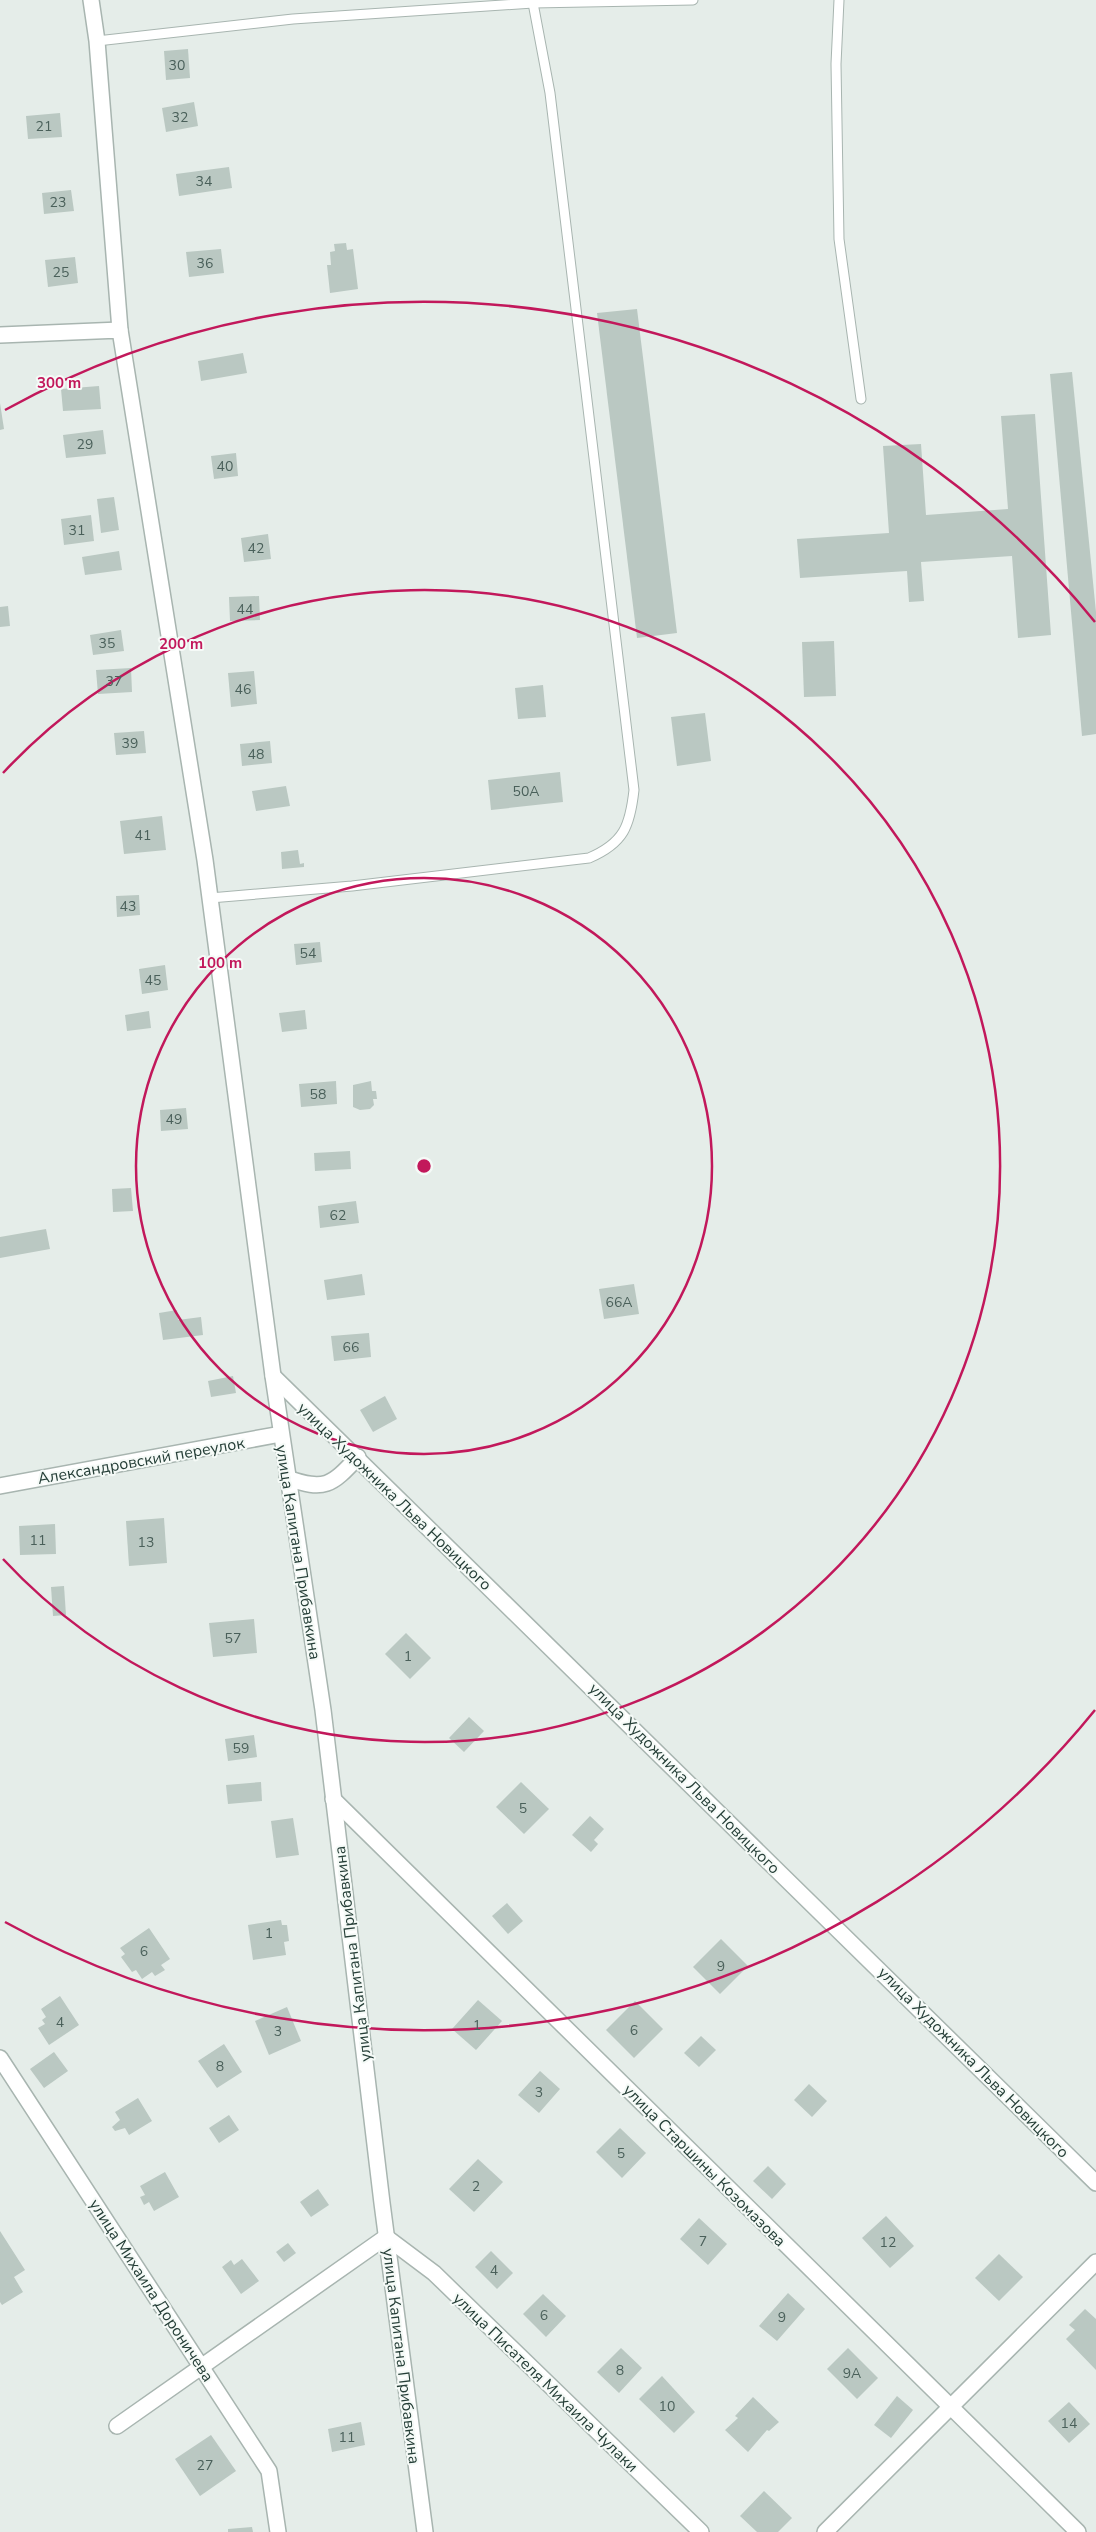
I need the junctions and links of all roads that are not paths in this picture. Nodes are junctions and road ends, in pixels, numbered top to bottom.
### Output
1 (91, 0) edge
2 (693, 0) edge
3 (839, 0) edge
4 (533, 3) junction
5 (97, 41) junction
6 (120, 330) junction
7 (0, 335) edge
8 (861, 399) dead end
9 (210, 898) junction
10 (273, 1376) junction
11 (281, 1434) junction
12 (358, 1458) junction
13 (287, 1478) junction
14 (0, 1486) edge
15 (333, 1799) junction
16 (0, 2058) edge
17 (1096, 2182) edge
18 (386, 2237) junction
19 (1096, 2262) edge
20 (201, 2366) junction
21 (950, 2406) junction
22 (117, 2426) dead end
23 (278, 2532) edge
24 (425, 2532) edge
25 (701, 2532) edge
26 (825, 2532) edge
27 (1078, 2532) edge

1 - 5 street, улица Капитана Прибавкина
2 - 4 lane
3 - 8 lane
4 - 5 lane
4 - 9 lane
5 - 6 street, улица Капитана Прибавкина
6 - 7 street
6 - 9 street, улица Капитана Прибавкина
9 - 10 street, улица Капитана Прибавкина
10 - 11 street, улица Капитана Прибавкина
10 - 12 street, улица Художника Льва Новицкого
11 - 13 street, улица Капитана Прибавкина
11 - 14 street, Александровский переулок
12 - 13 street
12 - 17 street, улица Художника Льва Новицкого
13 - 15 street, улица Капитана Прибавкина
15 - 18 street, улица Капитана Прибавкина
15 - 21 street, улица Старшины Козомазова
16 - 20 street, улица Михаила Дороничева
18 - 20 street
18 - 24 street, улица Капитана Прибавкина
18 - 25 street, улица Писателя Михаила Чулаки
19 - 21 street
20 - 22 street
20 - 23 street, улица Михаила Дороничева
21 - 26 street
21 - 27 street, улица Старшины Козомазова

